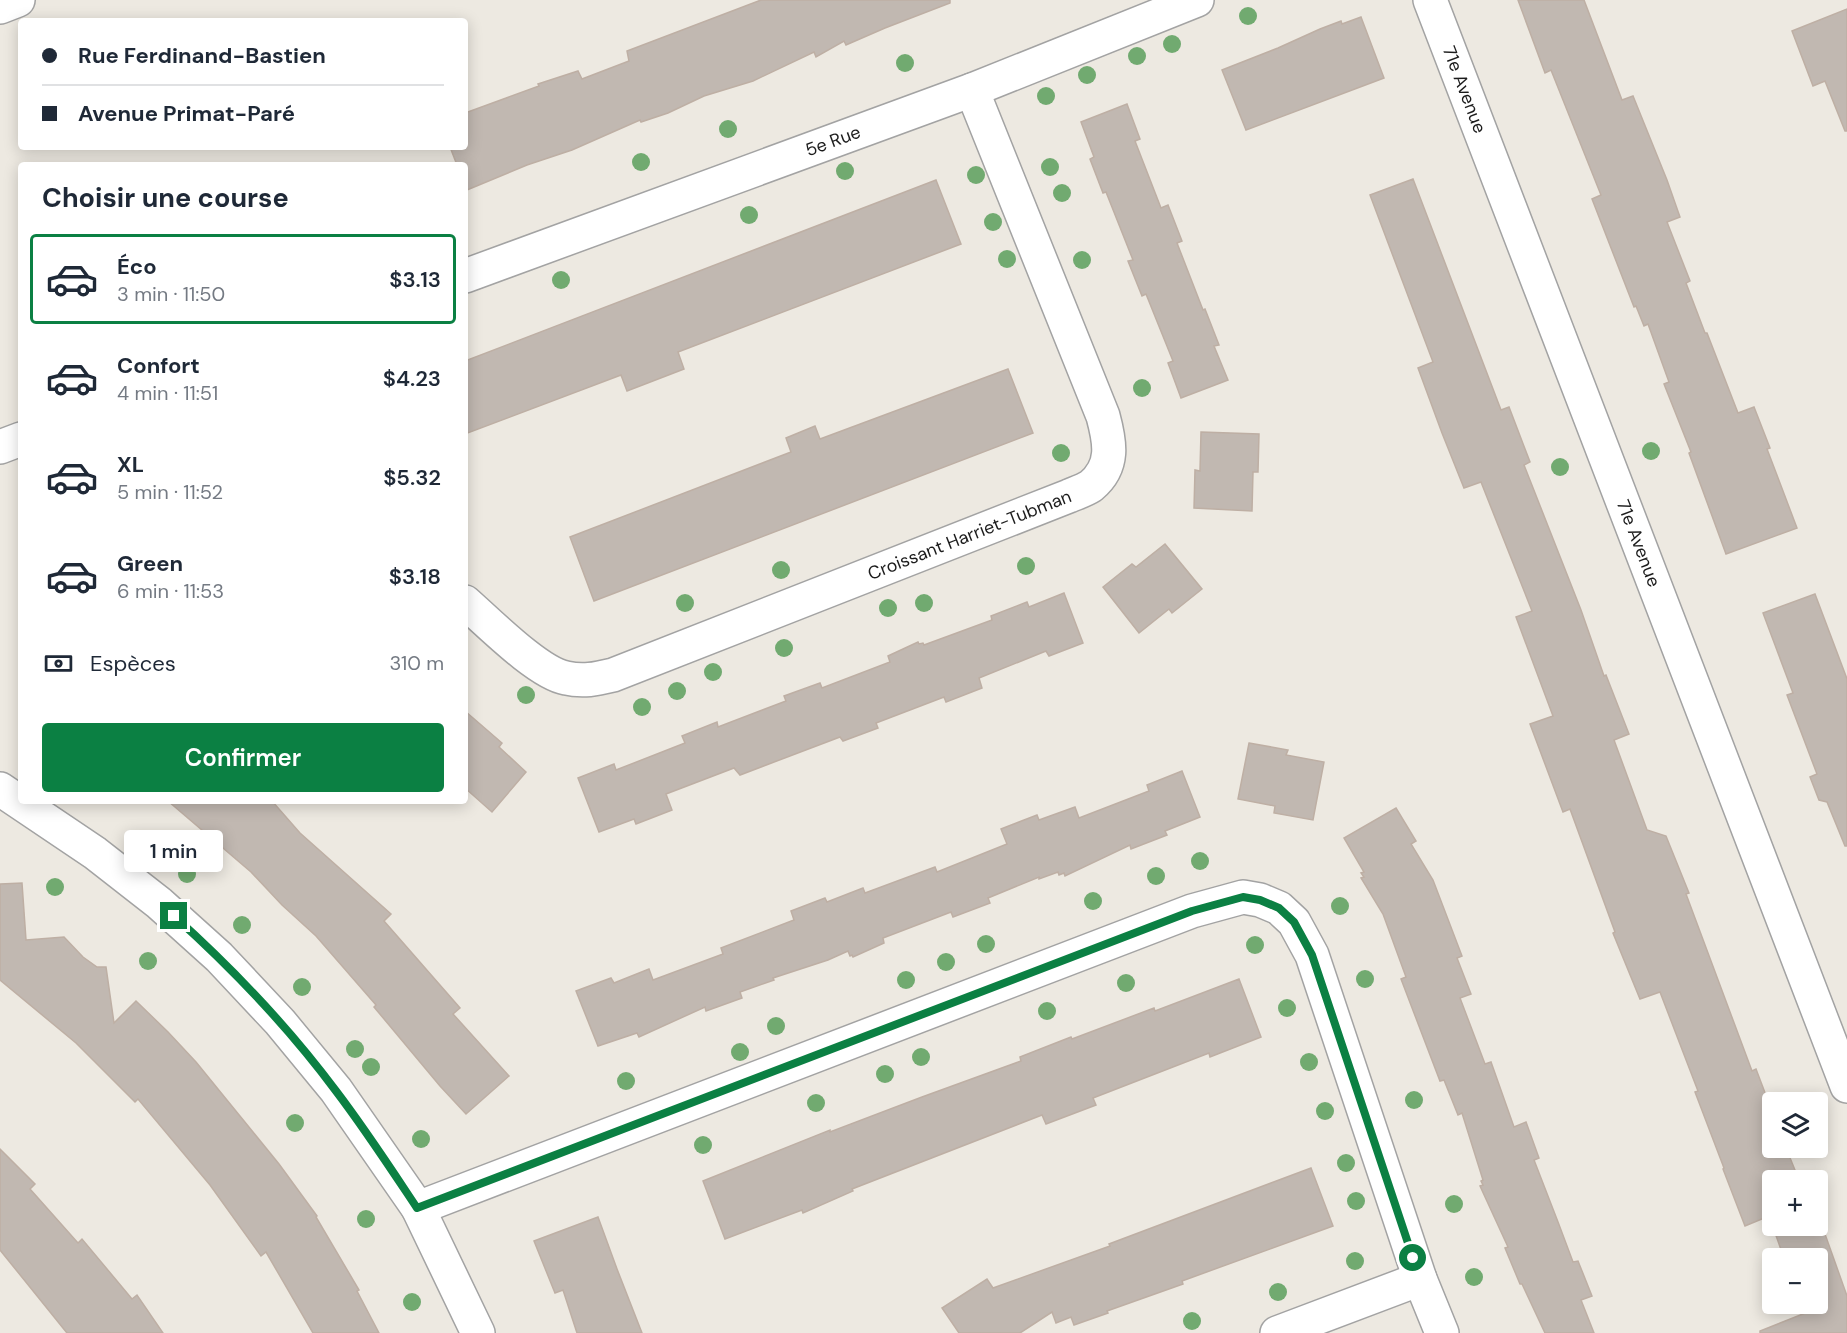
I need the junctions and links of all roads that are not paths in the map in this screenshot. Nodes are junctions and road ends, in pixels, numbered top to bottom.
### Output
1 (18, 0) edge
2 (1197, 0) edge
3 (1430, 0) edge
4 (0, 7) edge
5 (972, 90) junction
6 (468, 275) edge
7 (18, 440) edge
8 (0, 447) edge
9 (468, 605) edge
10 (0, 789) edge
11 (18, 801) edge
12 (22, 804) edge
13 (1847, 1086) edge
14 (417, 1208) junction
15 (1420, 1280) junction
16 (478, 1333) edge
17 (1277, 1333) edge
18 (1442, 1333) edge

1 - 4 street
2 - 5 street, 5e Rue
3 - 13 street, 71e Avenue
5 - 6 street, 5e Rue
5 - 9 street, Croissant Harriet-Tubman
7 - 8 street
10 - 11 street
12 - 14 street
14 - 15 street
14 - 16 street
15 - 17 street
15 - 18 street

